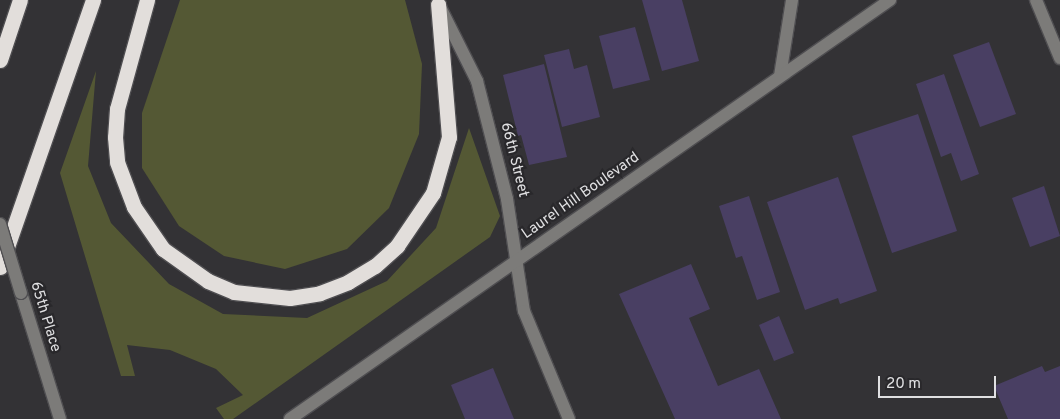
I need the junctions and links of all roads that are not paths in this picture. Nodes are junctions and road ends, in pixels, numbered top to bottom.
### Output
1 (20, 0) edge
2 (93, 0) edge
3 (147, 0) edge
4 (792, 0) edge
5 (890, 0) edge
6 (1036, 0) edge
7 (438, 2) edge
8 (1060, 58) edge
9 (0, 60) edge
10 (780, 76) junction
11 (0, 224) edge
12 (516, 261) junction
13 (0, 268) edge
14 (60, 419) edge
15 (290, 419) edge
16 (569, 419) edge

1 - 9 highway
2 - 13 highway
3 - 7 highway
4 - 10 street
5 - 10 street, Laurel Hill Boulevard
6 - 8 street
7 - 12 street, 66th Street
10 - 12 street, Laurel Hill Boulevard
11 - 14 street, 65th Place, bridge
12 - 15 street, Laurel Hill Boulevard
12 - 16 street, 66th Street

